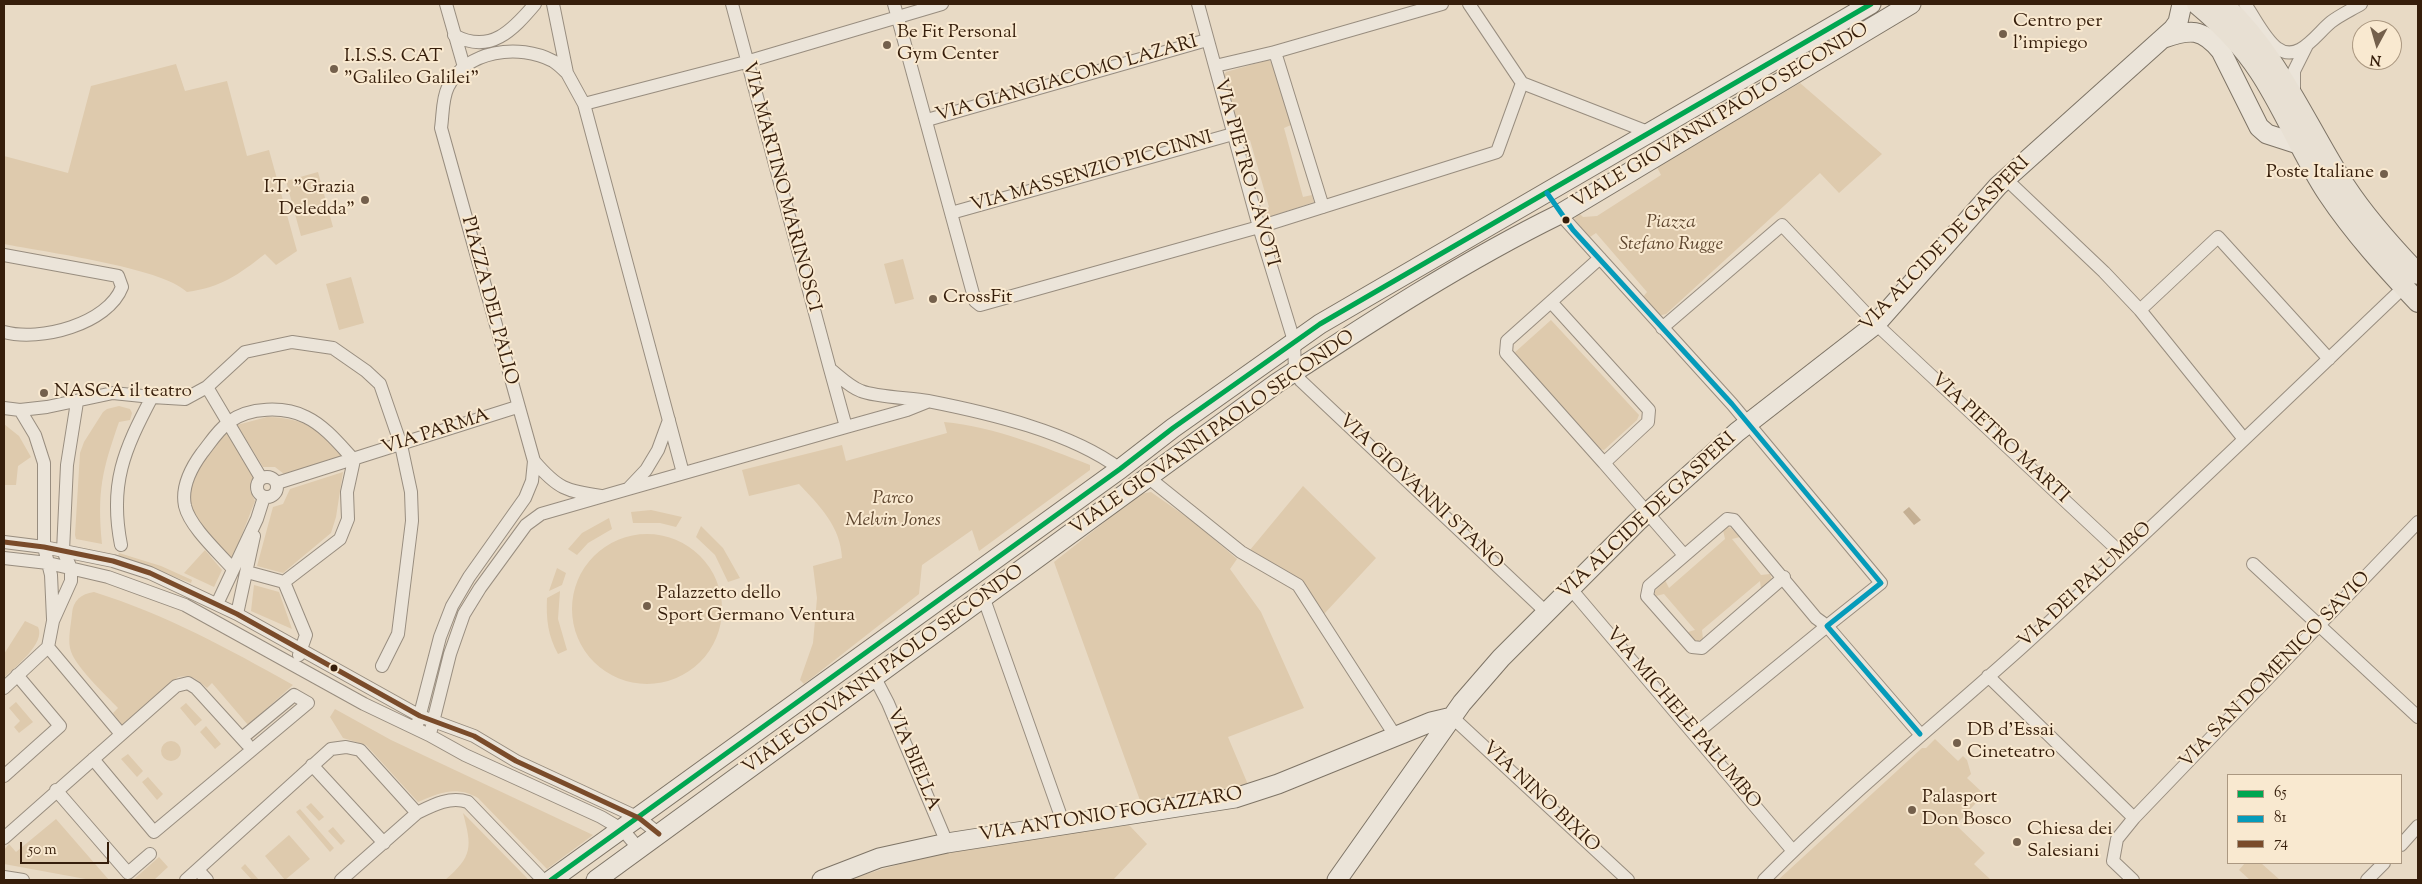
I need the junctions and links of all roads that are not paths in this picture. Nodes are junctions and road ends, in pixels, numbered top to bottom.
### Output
1 (446, 4) edge
2 (535, 4) edge
3 (553, 4) edge
4 (732, 4) edge
5 (894, 4) edge
6 (942, 4) edge
7 (1198, 4) edge
8 (1442, 4) edge
9 (1469, 4) edge
10 (1871, 4) edge
11 (1911, 4) edge
12 (2169, 4) edge
13 (2182, 4) edge
14 (2197, 4) edge
15 (2223, 4) edge
16 (2245, 4) edge
17 (2361, 4) edge
18 (1851, 14) junction
19 (898, 17) junction
20 (513, 30) junction
21 (1862, 32) junction
22 (454, 35) junction
23 (1208, 40) junction
24 (2158, 40) junction
25 (2307, 45) junction
26 (511, 50) junction
27 (1275, 52) junction
28 (746, 62) junction
29 (1215, 66) junction
30 (464, 67) junction
31 (567, 73) junction
32 (1522, 83) junction
33 (2295, 102) junction
34 (584, 104) junction
35 (927, 120) junction
36 (1648, 132) junction
37 (1233, 134) junction
38 (2300, 145) junction
39 (2006, 179) junction
40 (1547, 193) junction
41 (1323, 207) junction
42 (951, 213) junction
43 (1560, 214) junction
44 (1260, 227) junction
45 (4, 255) edge
46 (1600, 258) junction
47 (2411, 281) edge
48 (1551, 302) junction
49 (2418, 302) edge
50 (2140, 310) junction
51 (1876, 324) junction
52 (1662, 328) junction
53 (4, 332) edge
54 (1294, 341) junction
55 (2329, 358) junction
56 (830, 369) junction
57 (1295, 372) junction
58 (207, 387) junction
59 (152, 397) junction
60 (928, 401) junction
61 (77, 402) junction
62 (517, 407) junction
63 (4, 408) edge
64 (20, 410) junction
65 (669, 420) junction
66 (228, 422) junction
67 (1748, 423) junction
68 (846, 427) junction
69 (2244, 439) junction
70 (401, 444) junction
71 (354, 460) junction
72 (534, 461) junction
73 (1604, 462) junction
74 (1120, 469) junction
75 (684, 473) junction
76 (261, 478) junction
77 (1149, 478) junction
78 (277, 483) junction
79 (628, 489) junction
80 (264, 496) junction
81 (601, 496) junction
82 (1649, 512) junction
83 (257, 519) junction
84 (2418, 522) edge
85 (4, 542) edge
86 (121, 545) dead end
87 (44, 546) junction
88 (63, 550) junction
89 (2122, 554) junction
90 (1684, 555) junction
91 (4, 558) edge
92 (48, 563) junction
93 (2253, 564) dead end
94 (72, 568) junction
95 (233, 570) junction
96 (248, 572) junction
97 (1784, 577) junction
98 (284, 582) junction
99 (1570, 588) junction
100 (984, 598) junction
101 (217, 604) junction
102 (1546, 612) junction
103 (238, 614) junction
104 (53, 622) junction
105 (1827, 626) junction
106 (2320, 627) junction
107 (48, 648) junction
108 (302, 649) junction
109 (294, 664) junction
110 (382, 666) dead end
111 (18, 675) junction
112 (1988, 676) junction
113 (874, 678) junction
114 (4, 688) edge
115 (1452, 717) junction
116 (2418, 718) edge
117 (418, 722) junction
118 (431, 728) junction
119 (121, 734) junction
120 (1695, 734) junction
121 (1920, 734) junction
122 (1396, 737) junction
123 (242, 738) junction
124 (252, 750) junction
125 (93, 759) junction
126 (312, 765) junction
127 (4, 776) edge
128 (56, 790) junction
129 (417, 813) junction
130 (639, 818) junction
131 (2134, 818) junction
132 (1064, 825) junction
133 (2418, 826) edge
134 (623, 830) junction
135 (659, 834) junction
136 (4, 838) edge
137 (384, 843) junction
138 (947, 843) junction
139 (2402, 843) edge
140 (639, 849) junction
141 (1793, 851) junction
142 (150, 854) dead end
143 (2383, 864) edge
144 (198, 870) junction
145 (4, 877) edge
146 (23, 880) edge
147 (186, 880) edge
148 (207, 880) edge
149 (341, 880) edge
150 (543, 880) edge
151 (551, 880) edge
152 (596, 880) edge
153 (822, 880) edge
154 (1336, 880) edge
155 (1628, 880) edge
156 (1764, 880) edge
157 (2134, 880) edge
158 (2367, 880) edge

1 - 22 street
2 - 20 street
3 - 31 street
4 - 28 street, VIA MARTINO MARINOSCI
5 - 19 street
6 - 19 street
7 - 23 street, VIA PIETRO CAVOTI
8 - 27 street
9 - 32 street
10 - 18 main road, VIALE GIOVANNI PAOLO SECONDO
11 - 21 main road, VIALE GIOVANNI PAOLO SECONDO
12 - 24 main road
13 - 24 main road, VIA ALCIDE DE GASPERI
14 - 38 main road
15 - 33 main road
16 - 25 street
17 - 25 street
18 - 21 main road
18 - 36 main road, VIALE GIOVANNI PAOLO SECONDO
19 - 28 street
19 - 35 street
20 - 22 street
20 - 26 street
21 - 43 main road, VIALE GIOVANNI PAOLO SECONDO
22 - 30 street
23 - 29 street, VIA PIETRO CAVOTI
23 - 35 street, VIA GIANGIACOMO LAZARI
24 - 38 main road
24 - 39 main road, VIA ALCIDE DE GASPERI
25 - 33 street
26 - 30 street, PIAZZA DEL PALIO
26 - 31 street, PIAZZA DEL PALIO
27 - 29 street
27 - 41 street
28 - 34 street
28 - 56 street, VIA MARTINO MARINOSCI
29 - 37 street, VIA PIETRO CAVOTI
30 - 62 street, PIAZZA DEL PALIO
31 - 34 street
32 - 36 street
32 - 41 street
33 - 47 main road
34 - 65 street
35 - 42 street
36 - 40 main road, VIALE GIOVANNI PAOLO SECONDO
37 - 42 street, VIA MASSENZIO PICCINNI
37 - 44 street, VIA PIETRO CAVOTI
38 - 47 main road
39 - 50 street
39 - 51 main road, VIA ALCIDE DE GASPERI
40 - 43 main road
40 - 54 main road, VIALE GIOVANNI PAOLO SECONDO
41 - 44 street
42 - 44 street
43 - 46 street
43 - 57 main road, VIALE GIOVANNI PAOLO SECONDO
44 - 54 street, VIA PIETRO CAVOTI
45 - 53 street
46 - 48 street
46 - 52 street
47 - 49 main road
47 - 55 street, VIA DEI PALUMBO
48 - 73 street
48 - 73 street
50 - 55 street
50 - 69 street
51 - 52 street, VIA PIETRO MARTI
51 - 67 main road, VIA ALCIDE DE GASPERI
51 - 89 street, VIA PIETRO MARTI
52 - 67 street
54 - 57 street, VIA PIETRO CAVOTI
54 - 74 main road, VIALE GIOVANNI PAOLO SECONDO
55 - 69 street, VIA DEI PALUMBO
56 - 60 street
56 - 68 street, VIA MARTINO MARINOSCI
57 - 77 main road, VIALE GIOVANNI PAOLO SECONDO
57 - 102 street, VIA GIOVANNI STANO
58 - 59 street
58 - 66 street
58 - 70 street
59 - 61 street
59 - 86 street
60 - 68 street
60 - 74 street
61 - 64 street
61 - 88 street
62 - 70 street, VIA PARMA
62 - 72 street, PIAZZA DEL PALIO
63 - 64 street
64 - 87 street
65 - 75 street
65 - 79 street
66 - 71 street
66 - 76 street
66 - 95 street
67 - 82 main road, VIA ALCIDE DE GASPERI
67 - 105 street
68 - 75 street, PIAZZA DEL PALIO
69 - 89 street, VIA DEI PALUMBO
70 - 71 street, VIA PARMA
70 - 110 street
71 - 78 street, VIA PARMA
71 - 98 street
72 - 81 street, PIAZZA DEL PALIO
72 - 117 street
73 - 82 street
74 - 130 main road, VIALE GIOVANNI PAOLO SECONDO
75 - 79 street, PIAZZA DEL PALIO
76 - 78 street
76 - 80 street
77 - 100 main road, VIALE GIOVANNI PAOLO SECONDO
77 - 122 street
78 - 80 street
79 - 81 street, PIAZZA DEL PALIO
80 - 83 street
81 - 118 street, PIAZZA DEL PALIO
82 - 90 street
82 - 99 main road, VIA ALCIDE DE GASPERI
83 - 95 street
83 - 96 street
84 - 106 street, VIA SAN DOMENICO SAVIO
85 - 87 street
87 - 88 street
87 - 92 street
88 - 94 street
88 - 101 street
89 - 112 street, VIA DEI PALUMBO
90 - 97 street
90 - 97 street
91 - 92 street
92 - 94 street
92 - 104 street
93 - 106 street
94 - 104 street
94 - 109 street
95 - 101 street
96 - 98 street
96 - 103 street
97 - 105 street
98 - 108 street
99 - 102 main road, VIA ALCIDE DE GASPERI
99 - 120 street, VIA MICHELE PALUMBO
100 - 113 main road, VIALE GIOVANNI PAOLO SECONDO
100 - 132 street
101 - 103 street
102 - 115 main road, VIA ALCIDE DE GASPERI
103 - 108 street
104 - 107 street
105 - 120 street
105 - 121 street
106 - 116 street
106 - 131 street, VIA SAN DOMENICO SAVIO
107 - 111 street
107 - 119 street
108 - 109 street
108 - 117 street
109 - 117 street
111 - 114 street
111 - 127 street
112 - 121 street, VIA DEI PALUMBO
112 - 131 street
113 - 135 main road, VIALE GIOVANNI PAOLO SECONDO
113 - 138 street, VIA BIELLA
115 - 122 main road
115 - 154 main road, VIA ALCIDE DE GASPERI
115 - 155 street, VIA NINO BIXIO
117 - 118 street
118 - 130 street
118 - 134 street
119 - 123 street
119 - 125 street
120 - 141 street, VIA MICHELE PALUMBO
121 - 141 street, VIA DEI PALUMBO
122 - 132 main road, VIA ANTONIO FOGAZZARO
123 - 124 street
123 - 124 street
124 - 125 street
125 - 128 street
126 - 129 street
126 - 137 street
126 - 144 street
128 - 136 street
128 - 142 street
129 - 137 street
129 - 150 street
130 - 134 main road, VIALE GIOVANNI PAOLO SECONDO
130 - 135 street
131 - 157 street, VIA SAN DOMENICO SAVIO
132 - 138 main road, VIA ANTONIO FOGAZZARO
133 - 139 street
134 - 140 street
134 - 151 main road, VIALE GIOVANNI PAOLO SECONDO
135 - 140 main road, VIALE GIOVANNI PAOLO SECONDO
137 - 149 street
138 - 153 main road, VIA ANTONIO FOGAZZARO
140 - 152 main road, VIALE GIOVANNI PAOLO SECONDO
141 - 156 street, VIA DEI PALUMBO
143 - 158 street
144 - 147 street
144 - 148 street
145 - 146 street

